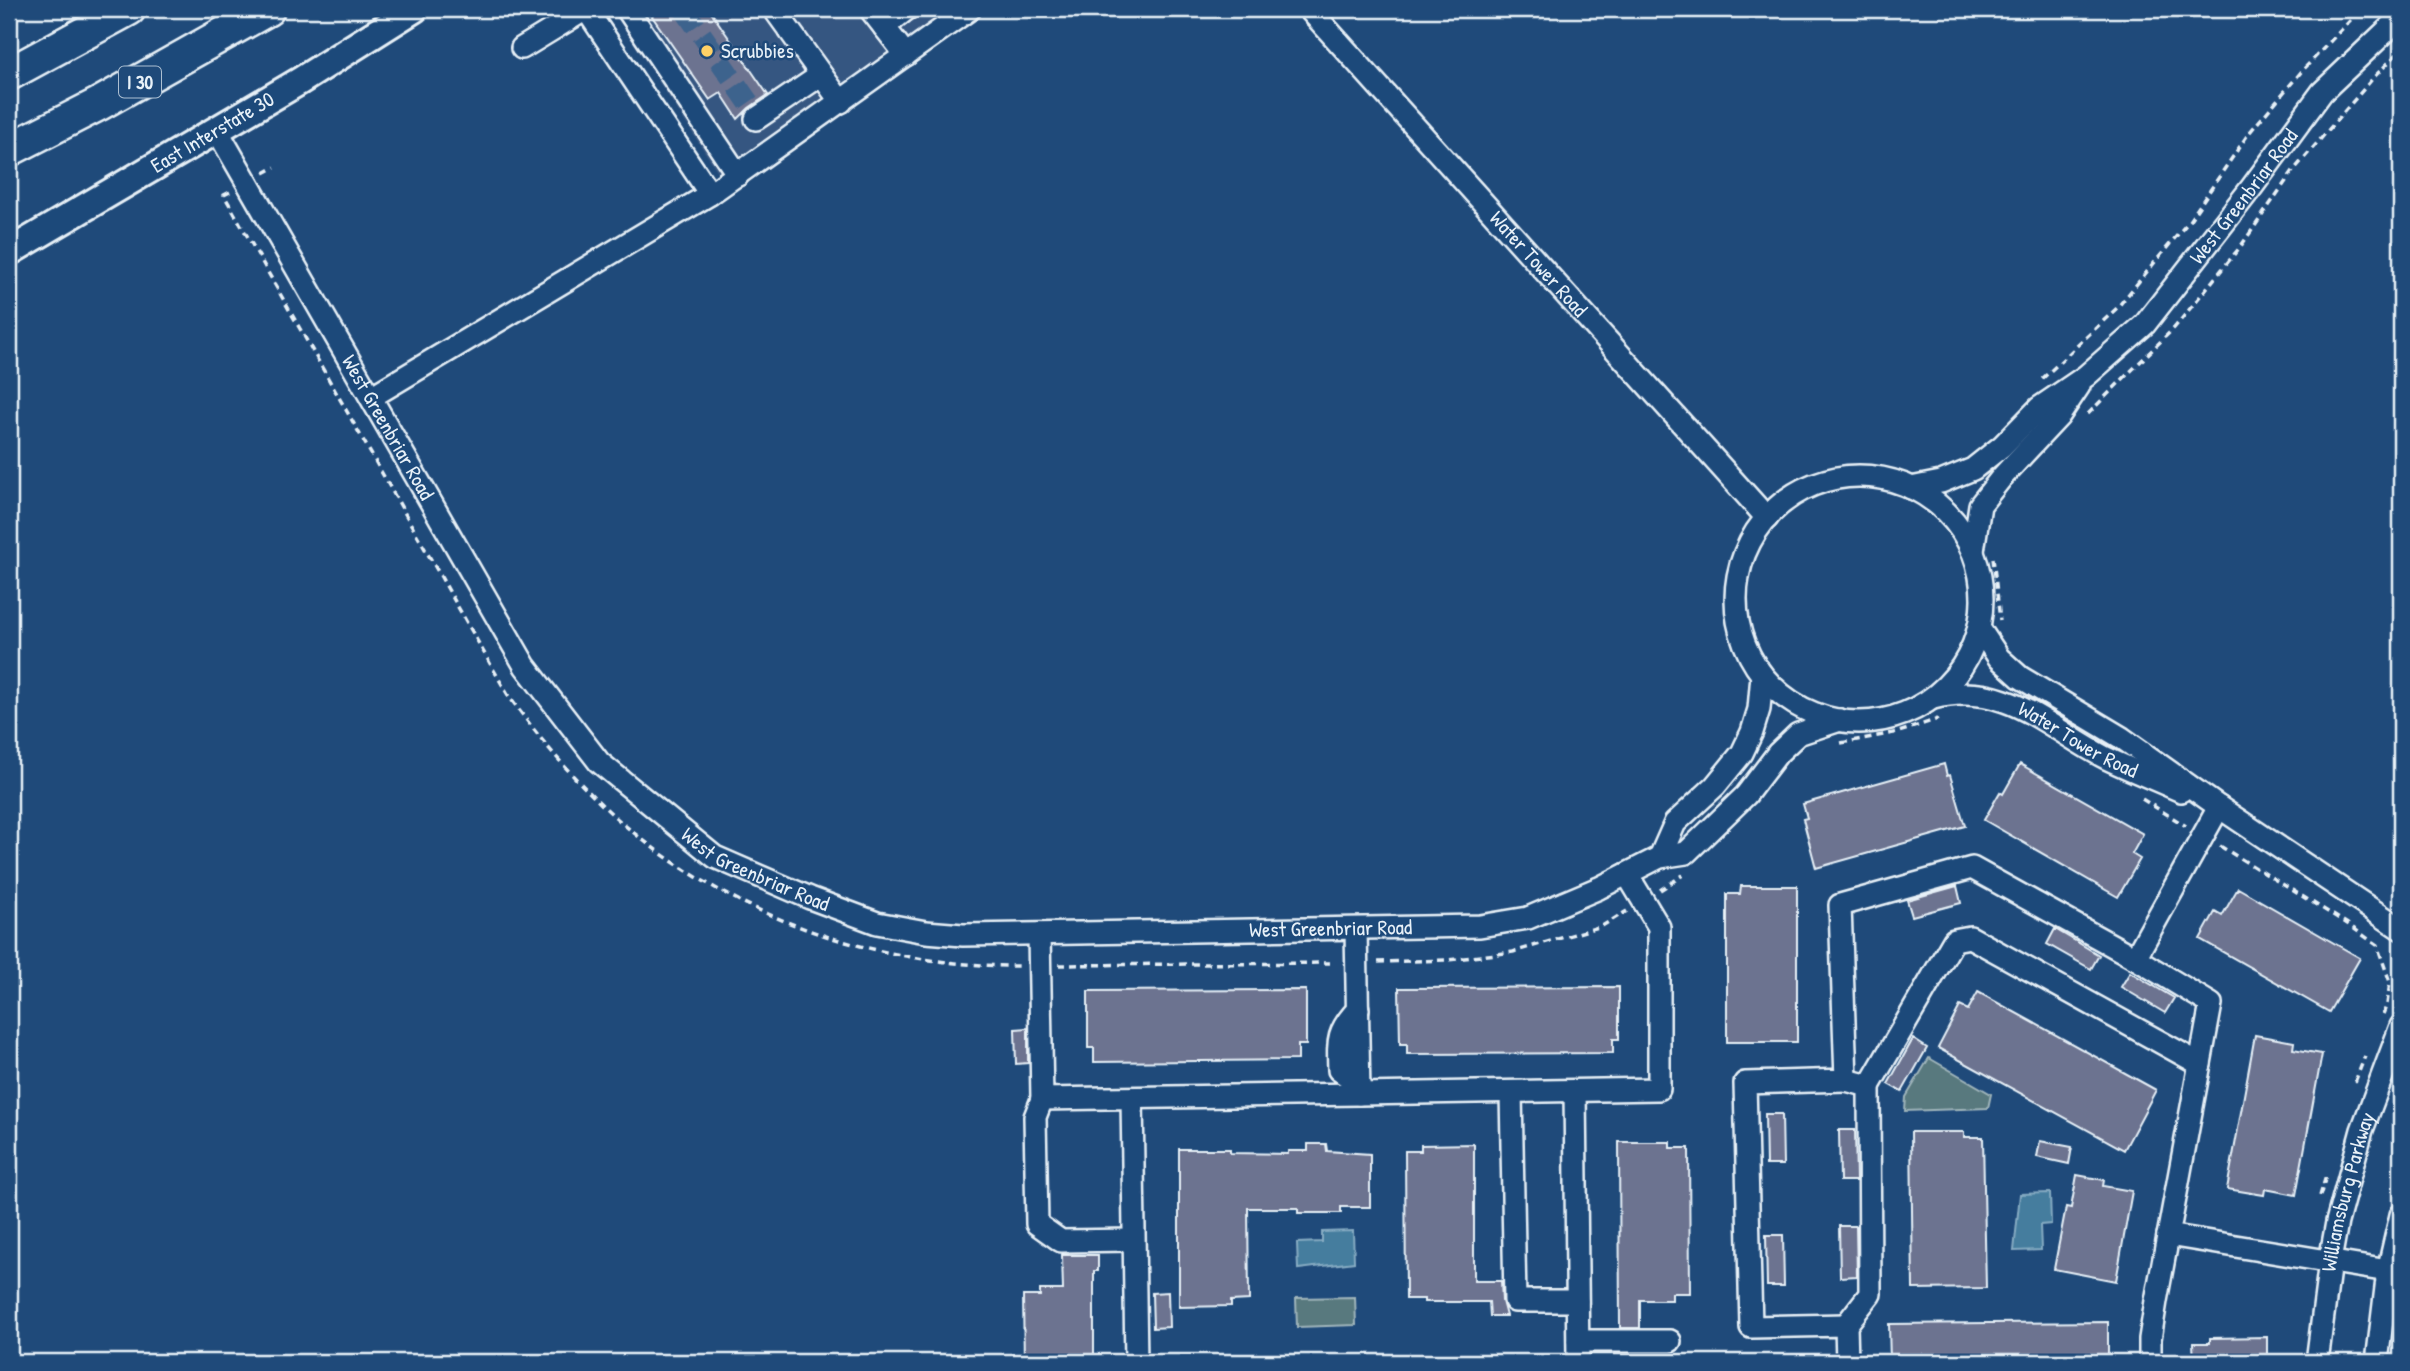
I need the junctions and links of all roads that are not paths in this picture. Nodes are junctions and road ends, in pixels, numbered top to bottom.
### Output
1 (129, 9) edge
2 (268, 9) edge
3 (414, 9) edge
4 (586, 9) edge
5 (628, 9) edge
6 (774, 9) edge
7 (870, 9) edge
8 (907, 9) edge
9 (970, 9) edge
10 (1309, 9) edge
11 (2401, 17) edge
12 (884, 27) junction
13 (522, 48) dead end
14 (906, 55) junction
15 (9, 74) edge
16 (821, 75) junction
17 (841, 102) junction
18 (217, 130) junction
19 (9, 150) edge
20 (766, 155) junction
21 (738, 174) junction
22 (710, 194) junction
23 (9, 252) edge
24 (2086, 376) junction
25 (371, 397) junction
26 (1911, 488) junction
27 (1767, 519) junction
28 (1982, 552) junction
29 (1979, 628) junction
30 (1762, 675) junction
31 (1933, 698) junction
32 (1840, 720) junction
33 (2219, 807) junction
34 (1660, 857) junction
35 (1627, 874) junction
36 (1356, 929) junction
37 (2401, 929) edge
38 (1039, 934) junction
39 (2135, 958) junction
40 (2401, 1026) edge
41 (2200, 1064) junction
42 (1846, 1080) junction
43 (1869, 1086) junction
44 (1359, 1089) junction
45 (1511, 1091) junction
46 (1575, 1091) junction
47 (1132, 1098) junction
48 (1042, 1099) junction
49 (2401, 1216) edge
50 (2168, 1235) junction
51 (1133, 1240) junction
52 (2330, 1261) junction
53 (2388, 1271) junction
54 (1577, 1301) junction
55 (1846, 1325) junction
56 (1670, 1342) dead end
57 (1578, 1352) edge
58 (1136, 1362) edge
59 (1847, 1362) edge
60 (2150, 1362) edge
61 (2317, 1362) edge
62 (2377, 1362) edge

1 - 15 highway
2 - 19 highway, I 30
3 - 18 main road, East Interstate 30
4 - 13 street
4 - 22 street
5 - 21 street
6 - 16 street
7 - 12 street
8 - 12 street
9 - 14 street
10 - 27 street, Water Tower Road
11 - 24 street, West Greenbriar Road
12 - 14 street
14 - 17 street
16 - 17 street
16 - 20 street
17 - 20 street
18 - 23 main road, East Interstate 30
18 - 25 street, West Greenbriar Road
20 - 21 street
21 - 22 street
22 - 25 street
24 - 26 street, West Greenbriar Road
24 - 28 street, West Greenbriar Road
25 - 38 street, West Greenbriar Road
26 - 27 street
26 - 28 street
27 - 30 street
28 - 29 street
29 - 31 street
29 - 33 street, Water Tower Road
30 - 32 street
30 - 34 street
31 - 32 street
31 - 33 street, Water Tower Road
32 - 34 street, West Greenbriar Road
33 - 37 street, Water Tower Road
33 - 39 street
34 - 35 street, West Greenbriar Road
35 - 36 street, West Greenbriar Road
35 - 46 street
36 - 38 street, West Greenbriar Road
36 - 44 street
38 - 48 street
39 - 41 street
39 - 42 street
40 - 52 street, Williamsburg Parkway
41 - 43 street
41 - 50 street
42 - 43 street
42 - 55 street
43 - 55 street
44 - 45 street
44 - 47 street
45 - 46 street
45 - 54 street
46 - 54 street
47 - 48 street
47 - 51 street
48 - 51 street
49 - 53 street
50 - 52 street
50 - 60 street
51 - 58 street
52 - 53 street
52 - 61 street, Williamsburg Parkway
53 - 62 street
54 - 57 street
55 - 59 street
56 - 57 street

